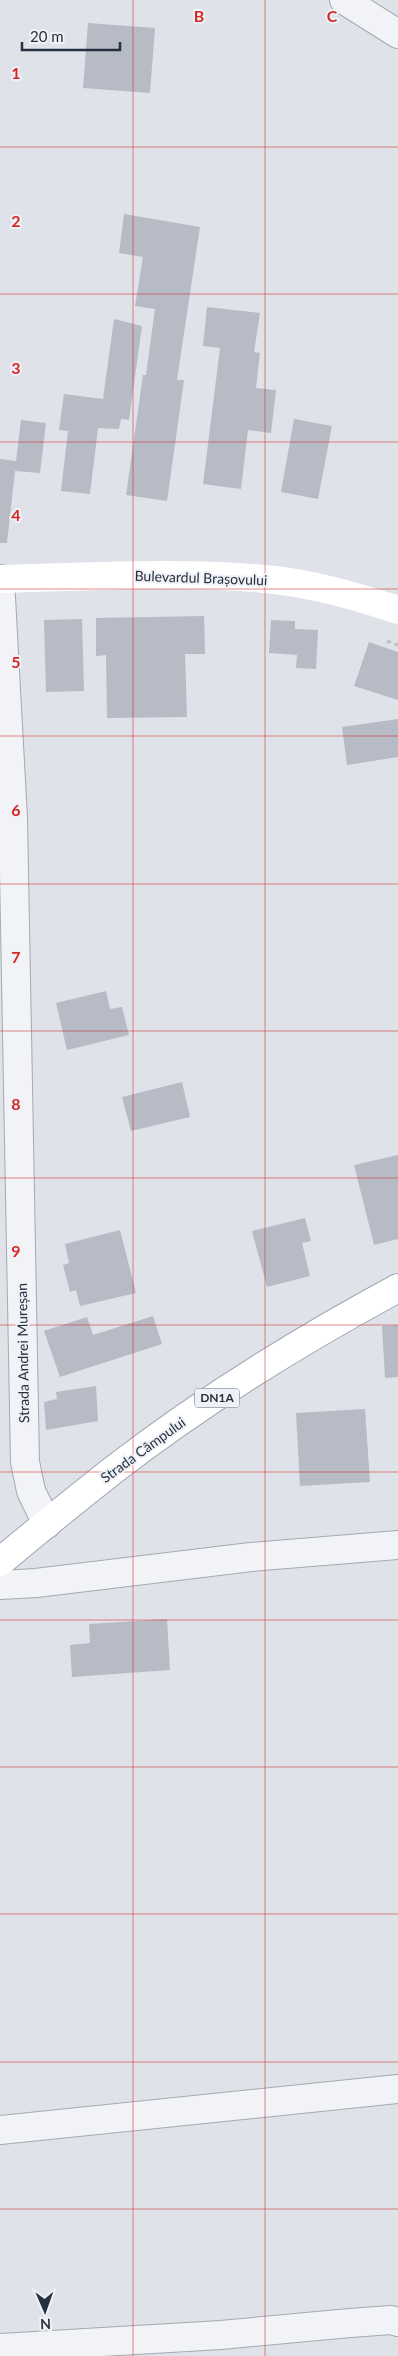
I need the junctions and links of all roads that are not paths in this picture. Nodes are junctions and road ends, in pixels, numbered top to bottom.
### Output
1 (344, 0) edge
2 (398, 34) edge
3 (0, 579) edge
4 (398, 610) edge
5 (398, 1288) edge
6 (47, 1524) junction
7 (398, 1544) edge
8 (0, 1562) edge
9 (0, 1585) edge
10 (398, 2089) edge
11 (0, 2130) edge
12 (398, 2322) edge
13 (0, 2348) edge

1 - 2 street
3 - 4 main road, Bulevardul Brașovului
3 - 6 street, Strada Andrei Mureșan
5 - 6 main road, Strada Câmpului / DN1A
6 - 8 main road, Strada Câmpului / DN1A
7 - 9 street
10 - 11 street
12 - 13 street

